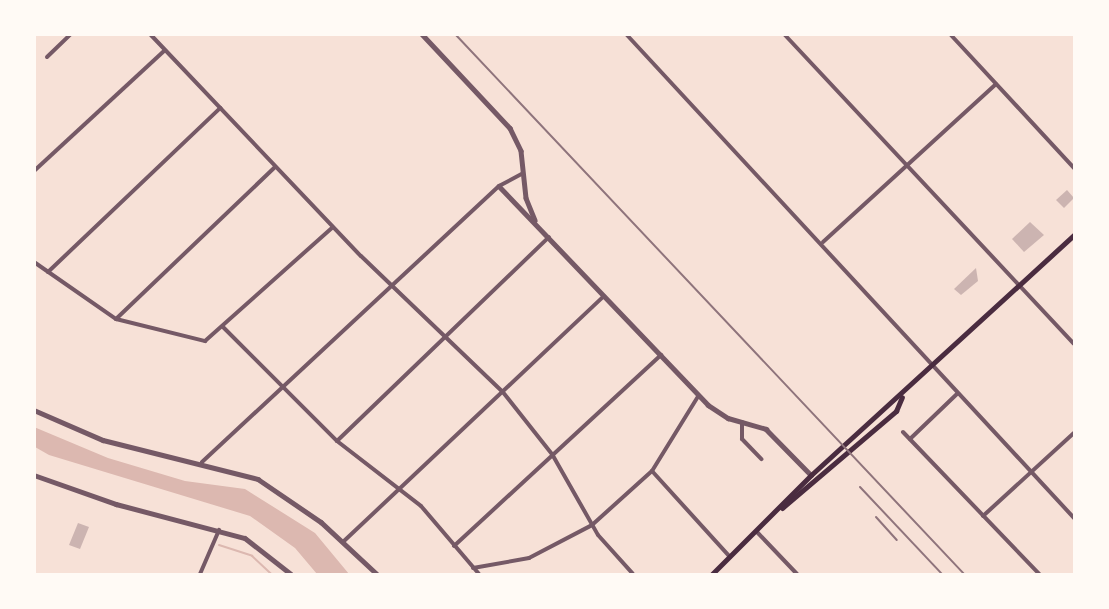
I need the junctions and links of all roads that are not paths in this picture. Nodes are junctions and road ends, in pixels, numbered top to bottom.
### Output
1 (71, 34) edge
2 (150, 34) edge
3 (422, 34) edge
4 (626, 34) edge
5 (784, 34) edge
6 (950, 34) edge
7 (165, 50) junction
8 (47, 57) dead end
9 (996, 84) junction
10 (220, 108) junction
11 (908, 164) junction
12 (275, 166) junction
13 (1074, 168) edge
14 (35, 169) edge
15 (522, 174) junction
16 (499, 186) junction
17 (538, 224) junction
18 (333, 226) junction
19 (1074, 235) edge
20 (550, 237) junction
21 (823, 242) junction
22 (34, 262) edge
23 (48, 272) junction
24 (390, 285) junction
25 (1020, 286) junction
26 (605, 295) junction
27 (116, 319) junction
28 (223, 327) junction
29 (445, 336) junction
30 (1074, 344) edge
31 (661, 355) junction
32 (933, 368) junction
33 (282, 387) junction
34 (502, 391) junction
35 (958, 394) junction
36 (699, 395) junction
37 (902, 396) junction
38 (34, 410) edge
39 (742, 421) junction
40 (903, 432) dead end
41 (1074, 433) edge
42 (910, 439) junction
43 (337, 441) junction
44 (552, 454) junction
45 (761, 459) dead end
46 (202, 462) junction
47 (652, 471) junction
48 (1032, 473) junction
49 (34, 475) edge
50 (811, 475) junction
51 (401, 488) junction
52 (782, 508) junction
53 (983, 516) junction
54 (1074, 518) edge
55 (592, 525) junction
56 (219, 530) junction
57 (757, 532) junction
58 (344, 542) junction
59 (454, 546) junction
60 (730, 558) junction
61 (473, 568) junction
62 (200, 574) edge
63 (291, 574) edge
64 (377, 574) edge
65 (478, 574) edge
66 (633, 574) edge
67 (712, 574) edge
68 (797, 574) edge
69 (1039, 574) edge

1 - 8 street
2 - 7 street
3 - 15 street
4 - 21 street
5 - 11 street
6 - 9 street
7 - 10 street
7 - 14 street
9 - 11 street
9 - 13 street
10 - 12 street
10 - 23 street
11 - 21 street
11 - 25 street
12 - 18 street
12 - 27 street
15 - 16 street
15 - 17 street
16 - 17 street
16 - 24 street
17 - 20 street
18 - 24 street
18 - 28 street
19 - 25 main road
20 - 26 street
20 - 29 street
21 - 32 street
22 - 23 street
23 - 27 street
24 - 29 street
24 - 33 street
25 - 30 street
25 - 32 main road
26 - 31 street
26 - 34 street
27 - 28 street
28 - 33 street
29 - 34 street
29 - 43 street
31 - 36 street
31 - 44 street
32 - 35 street
32 - 37 main road
33 - 43 street
33 - 46 street
34 - 44 street
34 - 51 street
35 - 42 street
35 - 48 street
36 - 39 street
36 - 47 street
37 - 50 main road
37 - 52 main road
38 - 46 street
39 - 45 street
39 - 50 street
40 - 42 street
41 - 48 street
42 - 53 street
43 - 51 street
44 - 55 street
44 - 59 street
46 - 58 street
47 - 55 street
47 - 60 street
48 - 53 street
48 - 54 street
49 - 56 street
50 - 52 main road
51 - 58 street
51 - 59 street
52 - 57 main road
53 - 69 street
55 - 61 street
55 - 66 street
56 - 62 street
56 - 63 street
57 - 60 main road
57 - 68 street
58 - 64 street
59 - 61 street
60 - 67 main road
61 - 65 street

